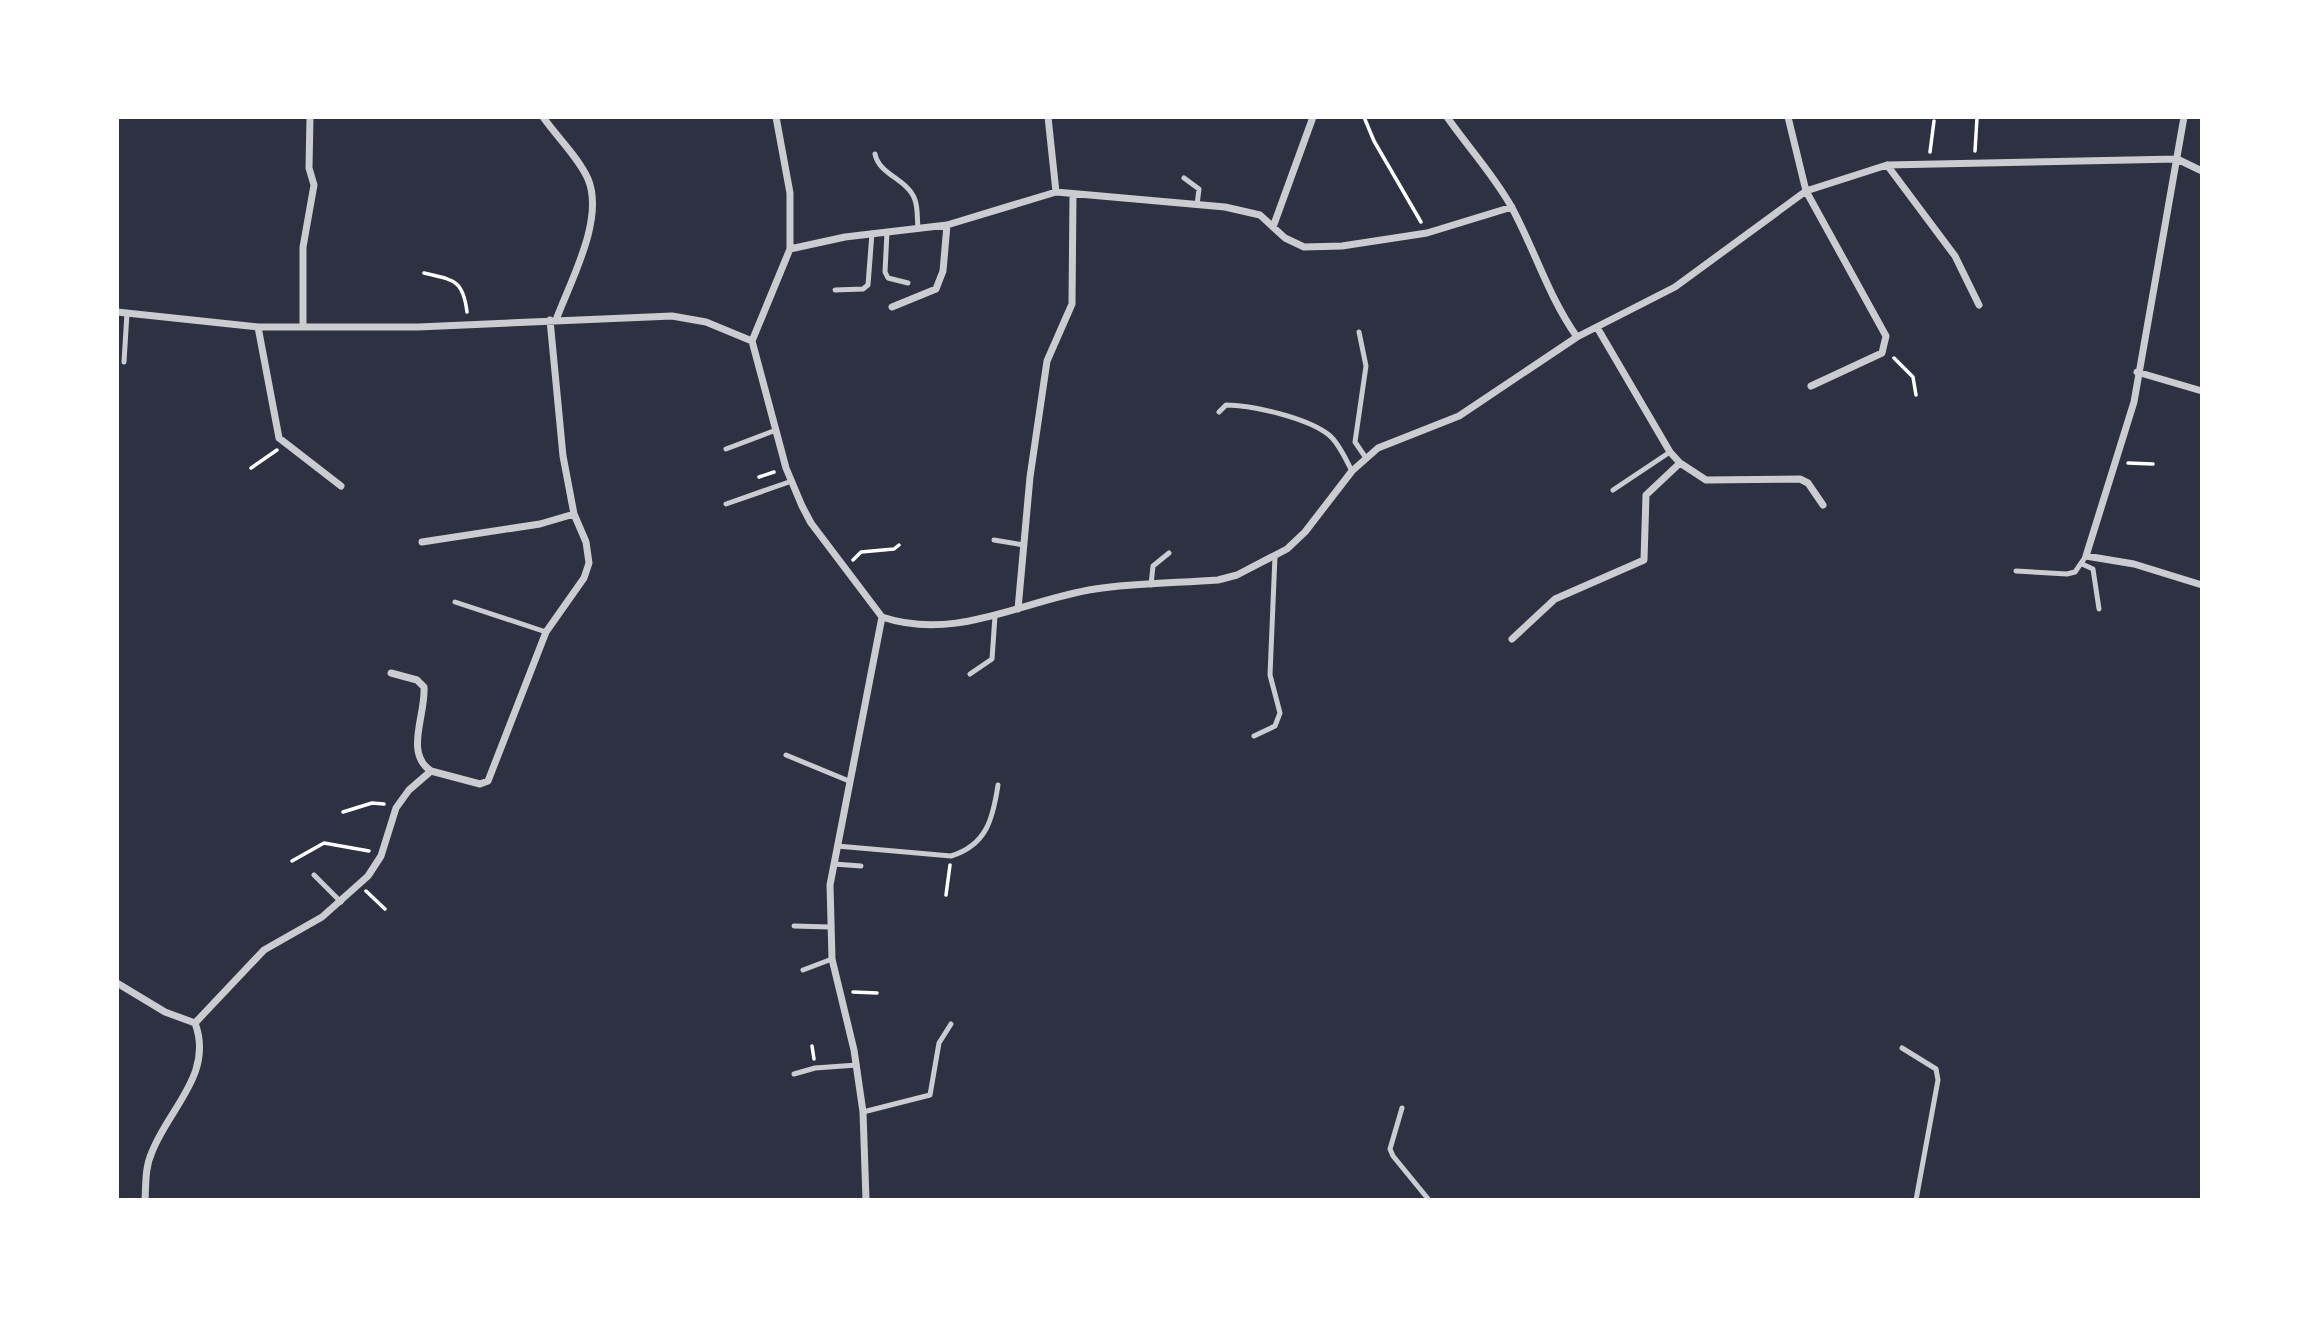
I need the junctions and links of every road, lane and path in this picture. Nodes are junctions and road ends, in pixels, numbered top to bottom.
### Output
1 (310, 117) edge
2 (543, 117) edge
3 (776, 117) edge
4 (1048, 117) edge
5 (1313, 117) edge
6 (1364, 117) edge
7 (1447, 117) edge
8 (1788, 117) edge
9 (2184, 117) edge
10 (1977, 118) edge
11 (1934, 121) dead end
12 (874, 154) dead end
13 (2177, 159) junction
14 (1929, 164) junction
15 (1972, 164) junction
16 (1887, 165) junction
17 (2202, 171) edge
18 (1184, 178) dead end
19 (1805, 191) junction
20 (1056, 192) junction
21 (1073, 195) junction
22 (1197, 205) junction
23 (1512, 208) junction
24 (947, 225) junction
25 (1273, 227) junction
26 (918, 228) junction
27 (887, 232) junction
28 (872, 233) junction
29 (1427, 233) junction
30 (790, 249) junction
31 (424, 273) dead end
32 (908, 283) dead end
33 (835, 290) dead end
34 (1979, 305) dead end
35 (892, 307) dead end
36 (117, 312) edge
37 (127, 313) junction
38 (553, 320) junction
39 (468, 325) junction
40 (303, 326) junction
41 (258, 327) junction
42 (1598, 329) junction
43 (1359, 332) dead end
44 (1577, 337) junction
45 (752, 341) junction
46 (1882, 354) junction
47 (124, 362) dead end
48 (2137, 372) junction
49 (1811, 386) dead end
50 (2202, 391) edge
51 (1916, 395) dead end
52 (1219, 412) dead end
53 (776, 430) junction
54 (285, 445) junction
55 (726, 449) dead end
56 (1670, 452) junction
57 (1366, 458) junction
58 (1679, 463) junction
59 (2115, 463) junction
60 (2153, 464) dead end
61 (251, 468) dead end
62 (1352, 471) junction
63 (792, 481) junction
64 (341, 486) dead end
65 (1613, 490) dead end
66 (726, 504) dead end
67 (1823, 505) dead end
68 (574, 514) junction
69 (994, 540) dead end
70 (422, 542) dead end
71 (899, 545) dead end
72 (1024, 545) junction
73 (1169, 553) dead end
74 (1275, 556) junction
75 (2087, 556) junction
76 (2082, 564) junction
77 (845, 570) junction
78 (2016, 571) dead end
79 (1151, 585) junction
80 (2202, 585) edge
81 (455, 602) dead end
82 (1018, 609) junction
83 (2099, 609) dead end
84 (995, 615) junction
85 (882, 617) junction
86 (546, 632) junction
87 (1512, 639) dead end
88 (391, 673) dead end
89 (970, 674) dead end
90 (1254, 736) dead end
91 (786, 755) dead end
92 (431, 771) junction
93 (849, 780) junction
94 (998, 785) dead end
95 (396, 808) junction
96 (343, 811) dead end
97 (837, 846) junction
98 (381, 856) junction
99 (951, 856) junction
100 (292, 861) dead end
101 (834, 864) junction
102 (861, 866) dead end
103 (314, 875) dead end
104 (360, 884) junction
105 (946, 895) dead end
106 (341, 902) junction
107 (385, 909) dead end
108 (794, 926) dead end
109 (830, 927) junction
110 (832, 959) junction
111 (803, 970) dead end
112 (117, 983) edge
113 (840, 992) junction
114 (877, 993) dead end
115 (195, 1023) junction
116 (951, 1024) dead end
117 (1902, 1048) dead end
118 (857, 1065) junction
119 (794, 1074) dead end
120 (1402, 1108) dead end
121 (863, 1112) junction
122 (145, 1200) edge
123 (866, 1200) edge
124 (1429, 1200) edge
125 (1916, 1200) edge

1 - 40 street
2 - 38 street
3 - 30 street
4 - 20 street
5 - 25 street
6 - 29 path
7 - 23 street
8 - 19 street
9 - 13 street
10 - 15 path
11 - 14 path
12 - 26 lane
13 - 15 street
13 - 17 street
13 - 48 street
14 - 15 street
14 - 16 street
16 - 19 street
16 - 34 street
18 - 22 lane
19 - 42 street
19 - 46 street
20 - 21 street
20 - 24 street
21 - 22 street
21 - 72 street
22 - 25 street
23 - 29 street
23 - 44 street
24 - 26 street
24 - 35 street
25 - 29 street
26 - 27 street
27 - 28 street
27 - 32 lane
28 - 30 street
28 - 33 lane
30 - 45 street
31 - 39 path
36 - 37 street
37 - 41 street
37 - 47 lane
38 - 39 street
38 - 45 street
38 - 68 street
39 - 40 street
40 - 41 street
41 - 54 street
42 - 44 street
42 - 56 street
43 - 57 lane
44 - 57 street
45 - 53 street
46 - 49 street
46 - 51 path
48 - 50 street
48 - 59 street
52 - 62 lane
53 - 55 lane
53 - 63 street
54 - 61 path
54 - 64 street
56 - 58 street
56 - 65 lane
57 - 62 street
58 - 67 street
58 - 87 street
59 - 60 path
59 - 75 street
62 - 74 street
63 - 66 lane
63 - 77 street
68 - 70 street
68 - 86 street
69 - 72 lane
71 - 77 path
72 - 82 street
73 - 79 lane
74 - 79 street
74 - 90 lane
75 - 76 lane
75 - 80 street
76 - 78 lane
76 - 83 lane
77 - 85 street
79 - 82 street
81 - 86 lane
82 - 84 street
84 - 85 street
84 - 89 lane
85 - 93 street
86 - 92 street
88 - 92 street
91 - 93 lane
92 - 95 street
93 - 97 street
94 - 99 lane
95 - 96 path
95 - 98 street
97 - 99 lane
97 - 101 street
98 - 100 path
98 - 104 street
99 - 105 path
101 - 102 lane
101 - 109 street
103 - 106 lane
104 - 106 street
104 - 107 path
106 - 115 street
108 - 109 lane
109 - 110 street
110 - 111 lane
110 - 113 street
112 - 115 street
113 - 114 path
113 - 118 street
115 - 122 street
116 - 121 lane
117 - 125 lane
118 - 119 lane
118 - 121 street
120 - 124 lane
121 - 123 street

